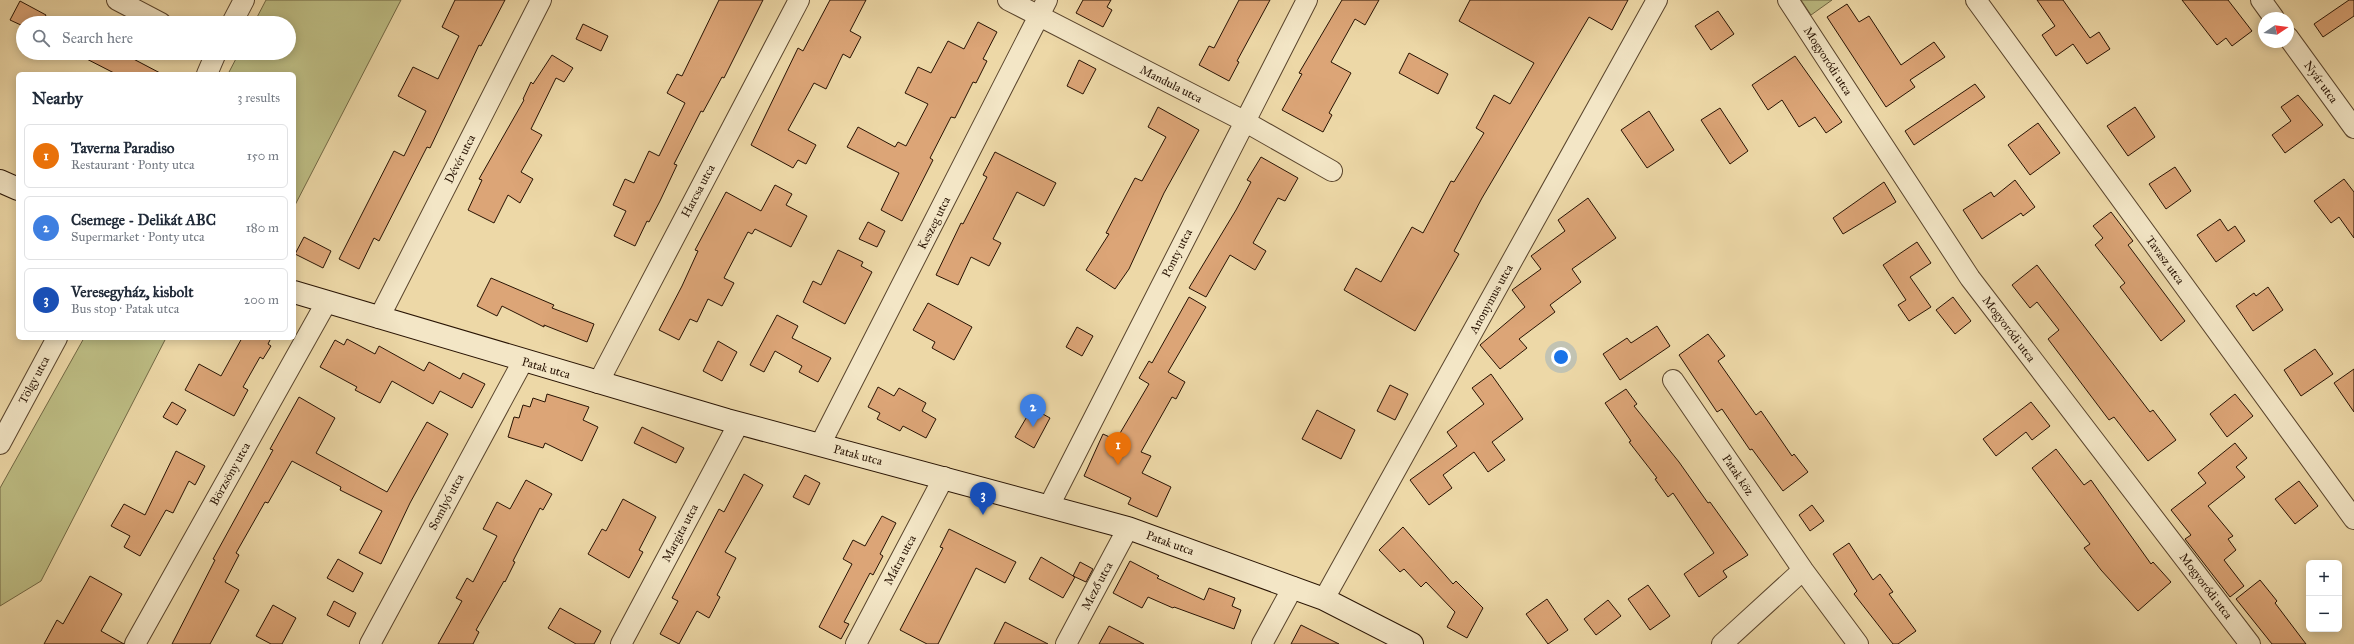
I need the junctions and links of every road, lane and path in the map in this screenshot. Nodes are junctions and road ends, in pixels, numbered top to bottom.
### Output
1 (117, 0) edge
2 (244, 0) edge
3 (541, 0) edge
4 (799, 0) edge
5 (1008, 0) edge
6 (1307, 0) edge
7 (1657, 0) edge
8 (1788, 0) edge
9 (1976, 0) edge
10 (2261, 0) edge
11 (1043, 8) edge
12 (2270, 12) edge
13 (148, 16) edge
14 (236, 16) edge
15 (2294, 45) edge
16 (213, 60) edge
17 (208, 72) edge
18 (1244, 121) junction
19 (2354, 128) edge
20 (1332, 171) dead end
21 (0, 181) edge
22 (16, 188) edge
23 (296, 293) edge
24 (326, 303) junction
25 (379, 318) junction
26 (56, 340) edge
27 (523, 361) junction
28 (1672, 380) dead end
29 (598, 382) junction
30 (739, 423) junction
31 (0, 444) edge
32 (820, 445) junction
33 (944, 477) junction
34 (1049, 506) junction
35 (2354, 519) edge
36 (1128, 528) junction
37 (1803, 570) junction
38 (1293, 587) junction
39 (1324, 599) junction
40 (135, 644) edge
41 (370, 644) edge
42 (621, 644) edge
43 (856, 644) edge
44 (1066, 644) edge
45 (1262, 644) edge
46 (1412, 644) edge
47 (1722, 644) edge
48 (1858, 644) edge
49 (2250, 644) edge

1 - 13 street
2 - 14 street
3 - 25 street, Dévér utca
4 - 29 street, Harcsa utca
5 - 11 street, Mandula utca
6 - 18 street, Ponty utca
7 - 39 street, Anonymus utca
8 - 49 street, Mogyoródi utca
9 - 35 street, Tavasz utca
10 - 12 street
11 - 18 street, Mandula utca
11 - 32 street, Keszeg utca
15 - 19 street, Nyár utca
16 - 17 street
18 - 20 street, Mandula utca
18 - 34 street, Ponty utca
21 - 22 street
23 - 24 street, Patak utca
24 - 25 street, Patak utca
24 - 40 street, Börzsöny utca
25 - 27 street, Patak utca
26 - 31 street, Tölgy utca
27 - 29 street, Patak utca
27 - 41 street, Somlyó utca
28 - 37 street, Patak köz
29 - 30 street, Patak utca
30 - 32 street, Patak utca
30 - 42 street, Margita utca
32 - 33 street, Patak utca
33 - 34 street, Patak utca
33 - 43 street, Mátra utca
34 - 36 street, Patak utca
36 - 38 street, Patak utca
36 - 44 street, Mező utca
37 - 47 street
37 - 48 street, Patak köz
38 - 39 street, Patak utca
38 - 45 street
39 - 46 street, Patak utca

